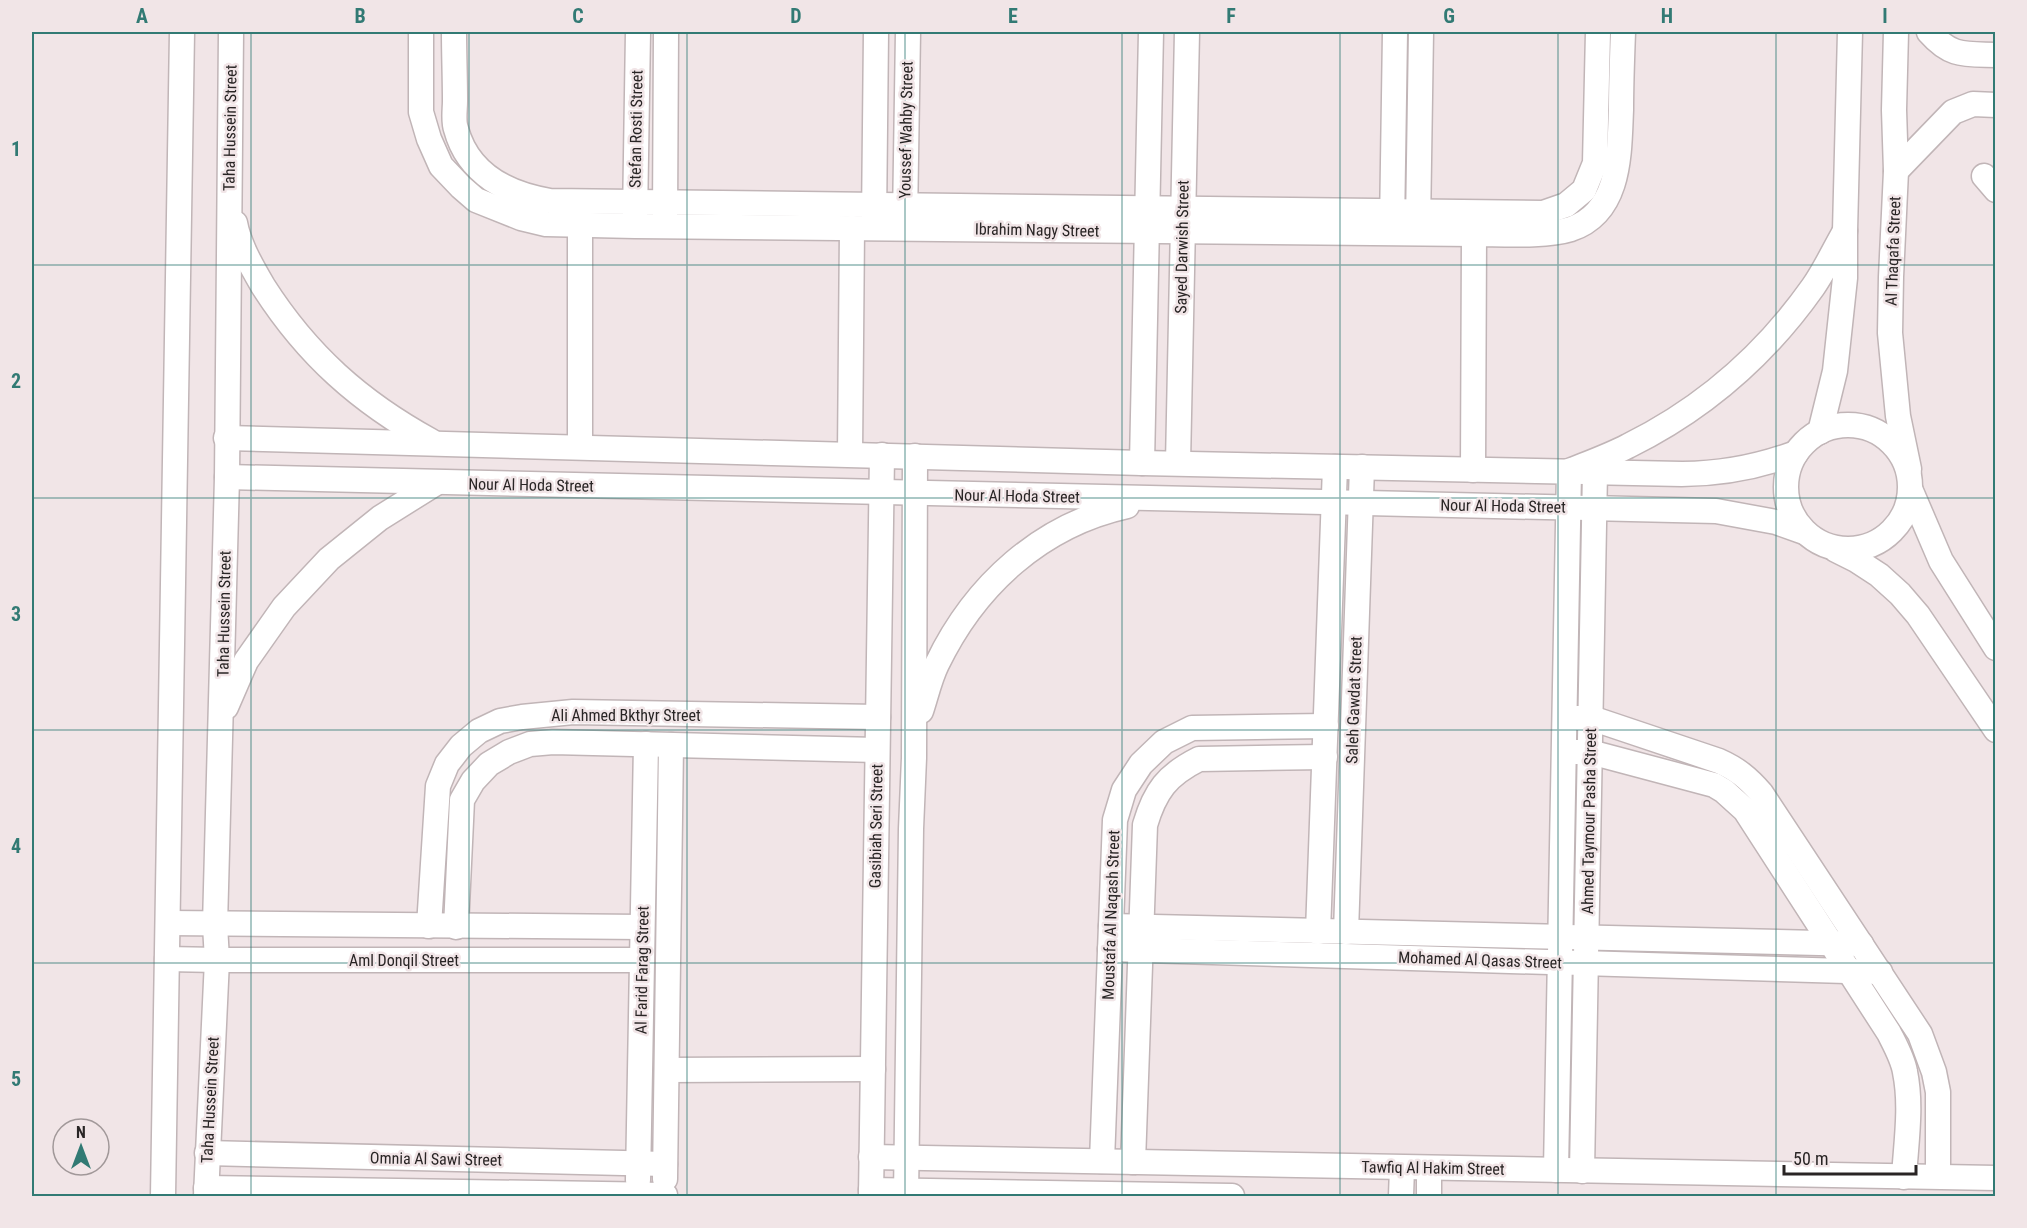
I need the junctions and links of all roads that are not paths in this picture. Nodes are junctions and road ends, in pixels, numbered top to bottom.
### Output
1 (182, 32) edge
2 (231, 32) edge
3 (421, 32) edge
4 (454, 32) edge
5 (638, 32) edge
6 (666, 32) edge
7 (876, 32) edge
8 (908, 32) edge
9 (1152, 32) edge
10 (1187, 32) edge
11 (1395, 32) edge
12 (1421, 32) edge
13 (1598, 32) edge
14 (1623, 32) edge
15 (1850, 32) edge
16 (1896, 32) edge
17 (1929, 32) edge
18 (1995, 55) edge
19 (1995, 105) edge
20 (1896, 171) junction
21 (1584, 190) junction
22 (230, 194) junction
23 (1601, 208) junction
24 (635, 214) junction
25 (665, 214) junction
26 (905, 217) junction
27 (867, 220) junction
28 (1148, 220) junction
29 (1183, 220) junction
30 (1392, 222) junction
31 (1418, 223) junction
32 (580, 225) junction
33 (1845, 231) junction
34 (1474, 234) junction
35 (1820, 432) junction
36 (226, 438) junction
37 (436, 444) junction
38 (580, 447) junction
39 (1796, 453) junction
40 (850, 454) junction
41 (882, 455) junction
42 (915, 456) junction
43 (1142, 463) junction
44 (1178, 463) junction
45 (1335, 467) junction
46 (1362, 467) junction
47 (1473, 470) junction
48 (1569, 471) junction
49 (1595, 471) junction
50 (227, 477) junction
51 (1910, 480) junction
52 (436, 483) junction
53 (881, 493) junction
54 (915, 494) junction
55 (1154, 500) junction
56 (1334, 502) junction
57 (1361, 503) junction
58 (1569, 508) junction
59 (1594, 508) junction
60 (1804, 532) junction
61 (1831, 548) junction
62 (1995, 648) edge
63 (1354, 711) junction
64 (222, 717) junction
65 (878, 717) junction
66 (1565, 717) junction
67 (1591, 718) junction
68 (1326, 719) junction
69 (500, 721) junction
70 (1995, 730) edge
71 (1164, 742) junction
72 (645, 744) junction
73 (671, 745) junction
74 (878, 750) junction
75 (509, 752) junction
76 (1564, 752) junction
77 (1590, 752) junction
78 (1325, 757) junction
79 (914, 758) junction
80 (1181, 768) junction
81 (168, 923) junction
82 (215, 925) junction
83 (429, 926) junction
84 (456, 927) junction
85 (642, 927) junction
86 (1318, 932) junction
87 (1346, 932) junction
88 (1560, 937) junction
89 (1111, 938) junction
90 (1587, 938) junction
91 (1141, 939) junction
92 (1831, 943) junction
93 (1861, 944) junction
94 (874, 954) junction
95 (909, 955) junction
96 (167, 959) junction
97 (217, 960) junction
98 (642, 960) junction
99 (1560, 963) junction
100 (1586, 964) junction
101 (1849, 971) junction
102 (1880, 972) junction
103 (873, 1069) junction
104 (667, 1070) junction
105 (207, 1153) junction
106 (871, 1157) junction
107 (906, 1158) junction
108 (428, 1159) junction
109 (456, 1159) junction
110 (1102, 1161) junction
111 (1133, 1162) junction
112 (639, 1164) junction
113 (665, 1164) junction
114 (1402, 1168) junction
115 (1429, 1168) junction
116 (1556, 1170) junction
117 (1582, 1171) junction
118 (1938, 1176) junction
119 (1904, 1177) junction
120 (1995, 1178) edge
121 (206, 1192) edge
122 (871, 1193) edge
123 (427, 1194) edge
124 (454, 1194) edge
125 (906, 1194) edge
126 (638, 1195) edge
127 (665, 1196) edge
128 (163, 1197) edge
129 (1232, 1197) edge
130 (1401, 1197) edge
131 (1429, 1197) edge

1 - 81 street
2 - 22 street, Taha Hussein Street
3 - 32 street, Ibrahim Nagy Street
4 - 24 street, Ibrahim Nagy Street
5 - 24 street, Stefan Rosti Street
6 - 25 street, Stefan Rosti Street
7 - 27 street, Youssef Wahby Street
8 - 26 street, Youssef Wahby Street
9 - 28 street
10 - 29 street, Sayed Darwish Street
11 - 30 street
12 - 31 street
13 - 21 street
14 - 23 street, Ibrahim Nagy Street
15 - 33 street
16 - 20 street, Al Thaqafa Street
17 - 18 street
19 - 20 street
20 - 51 street, Al Thaqafa Street
21 - 23 street
21 - 31 street, Ibrahim Nagy Street
22 - 36 street, Taha Hussein Street
22 - 37 street
23 - 34 street, Ibrahim Nagy Street
24 - 25 street, Ibrahim Nagy Street
24 - 32 street, Ibrahim Nagy Street
25 - 27 street, Ibrahim Nagy Street
26 - 27 street, Ibrahim Nagy Street
26 - 28 street, Ibrahim Nagy Street
27 - 40 street, Youssef Wahby Street
28 - 29 street, Ibrahim Nagy Street
28 - 43 street
29 - 30 street, Ibrahim Nagy Street
29 - 44 street, Sayed Darwish Street
30 - 31 street, Ibrahim Nagy Street
31 - 34 street, Ibrahim Nagy Street
32 - 38 street
33 - 35 street
33 - 48 street
34 - 47 street
35 - 39 street
35 - 51 street
36 - 37 street
36 - 50 street, Taha Hussein Street
37 - 38 street
38 - 40 street
39 - 49 street
39 - 60 street
40 - 41 street
41 - 42 street
41 - 53 street, Gasibiah Seri Street
42 - 43 street
42 - 54 street
43 - 44 street
44 - 45 street
45 - 46 street
45 - 56 street, Saleh Gawdat Street
46 - 47 street
46 - 57 street, Saleh Gawdat Street
47 - 48 street
48 - 49 street
48 - 58 street, Ahmed Taymour Pasha Street
49 - 59 street, Ahmed Taymour Pasha Street
50 - 52 street, Nour Al Hoda Street
50 - 64 street, Taha Hussein Street
51 - 61 street
51 - 62 street, Al Thaqafa Street
52 - 53 street, Nour Al Hoda Street
52 - 64 street
53 - 54 street, Nour Al Hoda Street
53 - 65 street, Gasibiah Seri Street
54 - 55 street, Nour Al Hoda Street
54 - 79 street
55 - 56 street, Nour Al Hoda Street
55 - 79 street
56 - 57 street, Nour Al Hoda Street
56 - 68 street, Saleh Gawdat Street
57 - 58 street, Nour Al Hoda Street
57 - 63 street, Saleh Gawdat Street
58 - 59 street, Nour Al Hoda Street
58 - 66 street, Ahmed Taymour Pasha Street
59 - 60 street, Nour Al Hoda Street
59 - 67 street, Ahmed Taymour Pasha Street
60 - 61 street
61 - 70 street
63 - 68 street, Moustafa Al Naqash Street
63 - 87 street, Saleh Gawdat Street
64 - 82 street, Taha Hussein Street
65 - 69 street, Ali Ahmed Bkthyr Street
65 - 74 street, Gasibiah Seri Street
66 - 67 street
66 - 76 street, Ahmed Taymour Pasha Street
67 - 77 street, Ahmed Taymour Pasha Street
67 - 93 street
68 - 71 street, Moustafa Al Naqash Street
68 - 78 street, Saleh Gawdat Street
69 - 75 street
69 - 83 street, Ali Ahmed Bkthyr Street
71 - 80 street
71 - 89 street, Moustafa Al Naqash Street
72 - 73 street, Ali Ahmed Bkthyr Street
72 - 75 street, Ali Ahmed Bkthyr Street
72 - 85 street, Al Farid Farag Street
73 - 74 street, Ali Ahmed Bkthyr Street
73 - 104 street, Al Farid Farag Street
74 - 94 street, Gasibiah Seri Street
75 - 84 street, Ali Ahmed Bkthyr Street
76 - 77 street
76 - 88 street, Ahmed Taymour Pasha Street
77 - 90 street, Ahmed Taymour Pasha Street
77 - 92 street
78 - 80 street, Moustafa Al Naqash Street
78 - 86 street, Saleh Gawdat Street
79 - 95 street
80 - 91 street, Moustafa Al Naqash Street
81 - 82 street, Aml Donqil Street
81 - 96 street
82 - 83 street, Aml Donqil Street
82 - 97 street, Taha Hussein Street
83 - 84 street, Aml Donqil Street
84 - 85 street, Aml Donqil Street
85 - 98 street, Al Farid Farag Street
86 - 87 street, Mohamed Al Qasas Street
86 - 91 street, Mohamed Al Qasas Street
87 - 88 street, Mohamed Al Qasas Street
88 - 90 street, Mohamed Al Qasas Street
88 - 99 street, Ahmed Taymour Pasha Street
89 - 91 street, Mohamed Al Qasas Street
89 - 110 street, Moustafa Al Naqash Street
90 - 92 street, Mohamed Al Qasas Street
90 - 100 street, Ahmed Taymour Pasha Street
91 - 99 street, Mohamed Al Qasas Street
91 - 111 street, Moustafa Al Naqash Street
92 - 93 street, Mohamed Al Qasas Street
92 - 101 street
93 - 102 street
94 - 95 street
94 - 103 street, Gasibiah Seri Street
95 - 107 street
96 - 97 street, Aml Donqil Street
96 - 128 street
97 - 98 street, Aml Donqil Street
97 - 105 street, Taha Hussein Street
98 - 112 street, Al Farid Farag Street
99 - 100 street, Mohamed Al Qasas Street
99 - 116 street, Ahmed Taymour Pasha Street
100 - 101 street, Mohamed Al Qasas Street
100 - 117 street, Ahmed Taymour Pasha Street
101 - 102 street, Mohamed Al Qasas Street
101 - 119 street
102 - 118 street
103 - 104 street
103 - 106 street, Gasibiah Seri Street
104 - 113 street, Al Farid Farag Street
105 - 108 street, Omnia Al Sawi Street
105 - 121 street, Taha Hussein Street
106 - 107 street, Tawfiq Al Hakim Street
106 - 122 street, Gasibiah Seri Street
107 - 110 street, Tawfiq Al Hakim Street
107 - 125 street
108 - 109 street, Omnia Al Sawi Street
108 - 123 street
109 - 112 street, Omnia Al Sawi Street
109 - 124 street
110 - 111 street, Tawfiq Al Hakim Street
111 - 114 street, Tawfiq Al Hakim Street
112 - 113 street, Omnia Al Sawi Street
112 - 126 street, Al Farid Farag Street
113 - 127 street, Al Farid Farag Street
114 - 115 street, Tawfiq Al Hakim Street
114 - 130 street
115 - 116 street, Tawfiq Al Hakim Street
115 - 131 street
116 - 117 street, Tawfiq Al Hakim Street
117 - 119 street, Tawfiq Al Hakim Street
118 - 119 street, Tawfiq Al Hakim Street
118 - 120 street, Tawfiq Al Hakim Street
121 - 123 street, Omnia Al Sawi Street
122 - 125 street
123 - 124 street, Omnia Al Sawi Street
124 - 126 street, Omnia Al Sawi Street
125 - 129 street
126 - 127 street, Omnia Al Sawi Street

